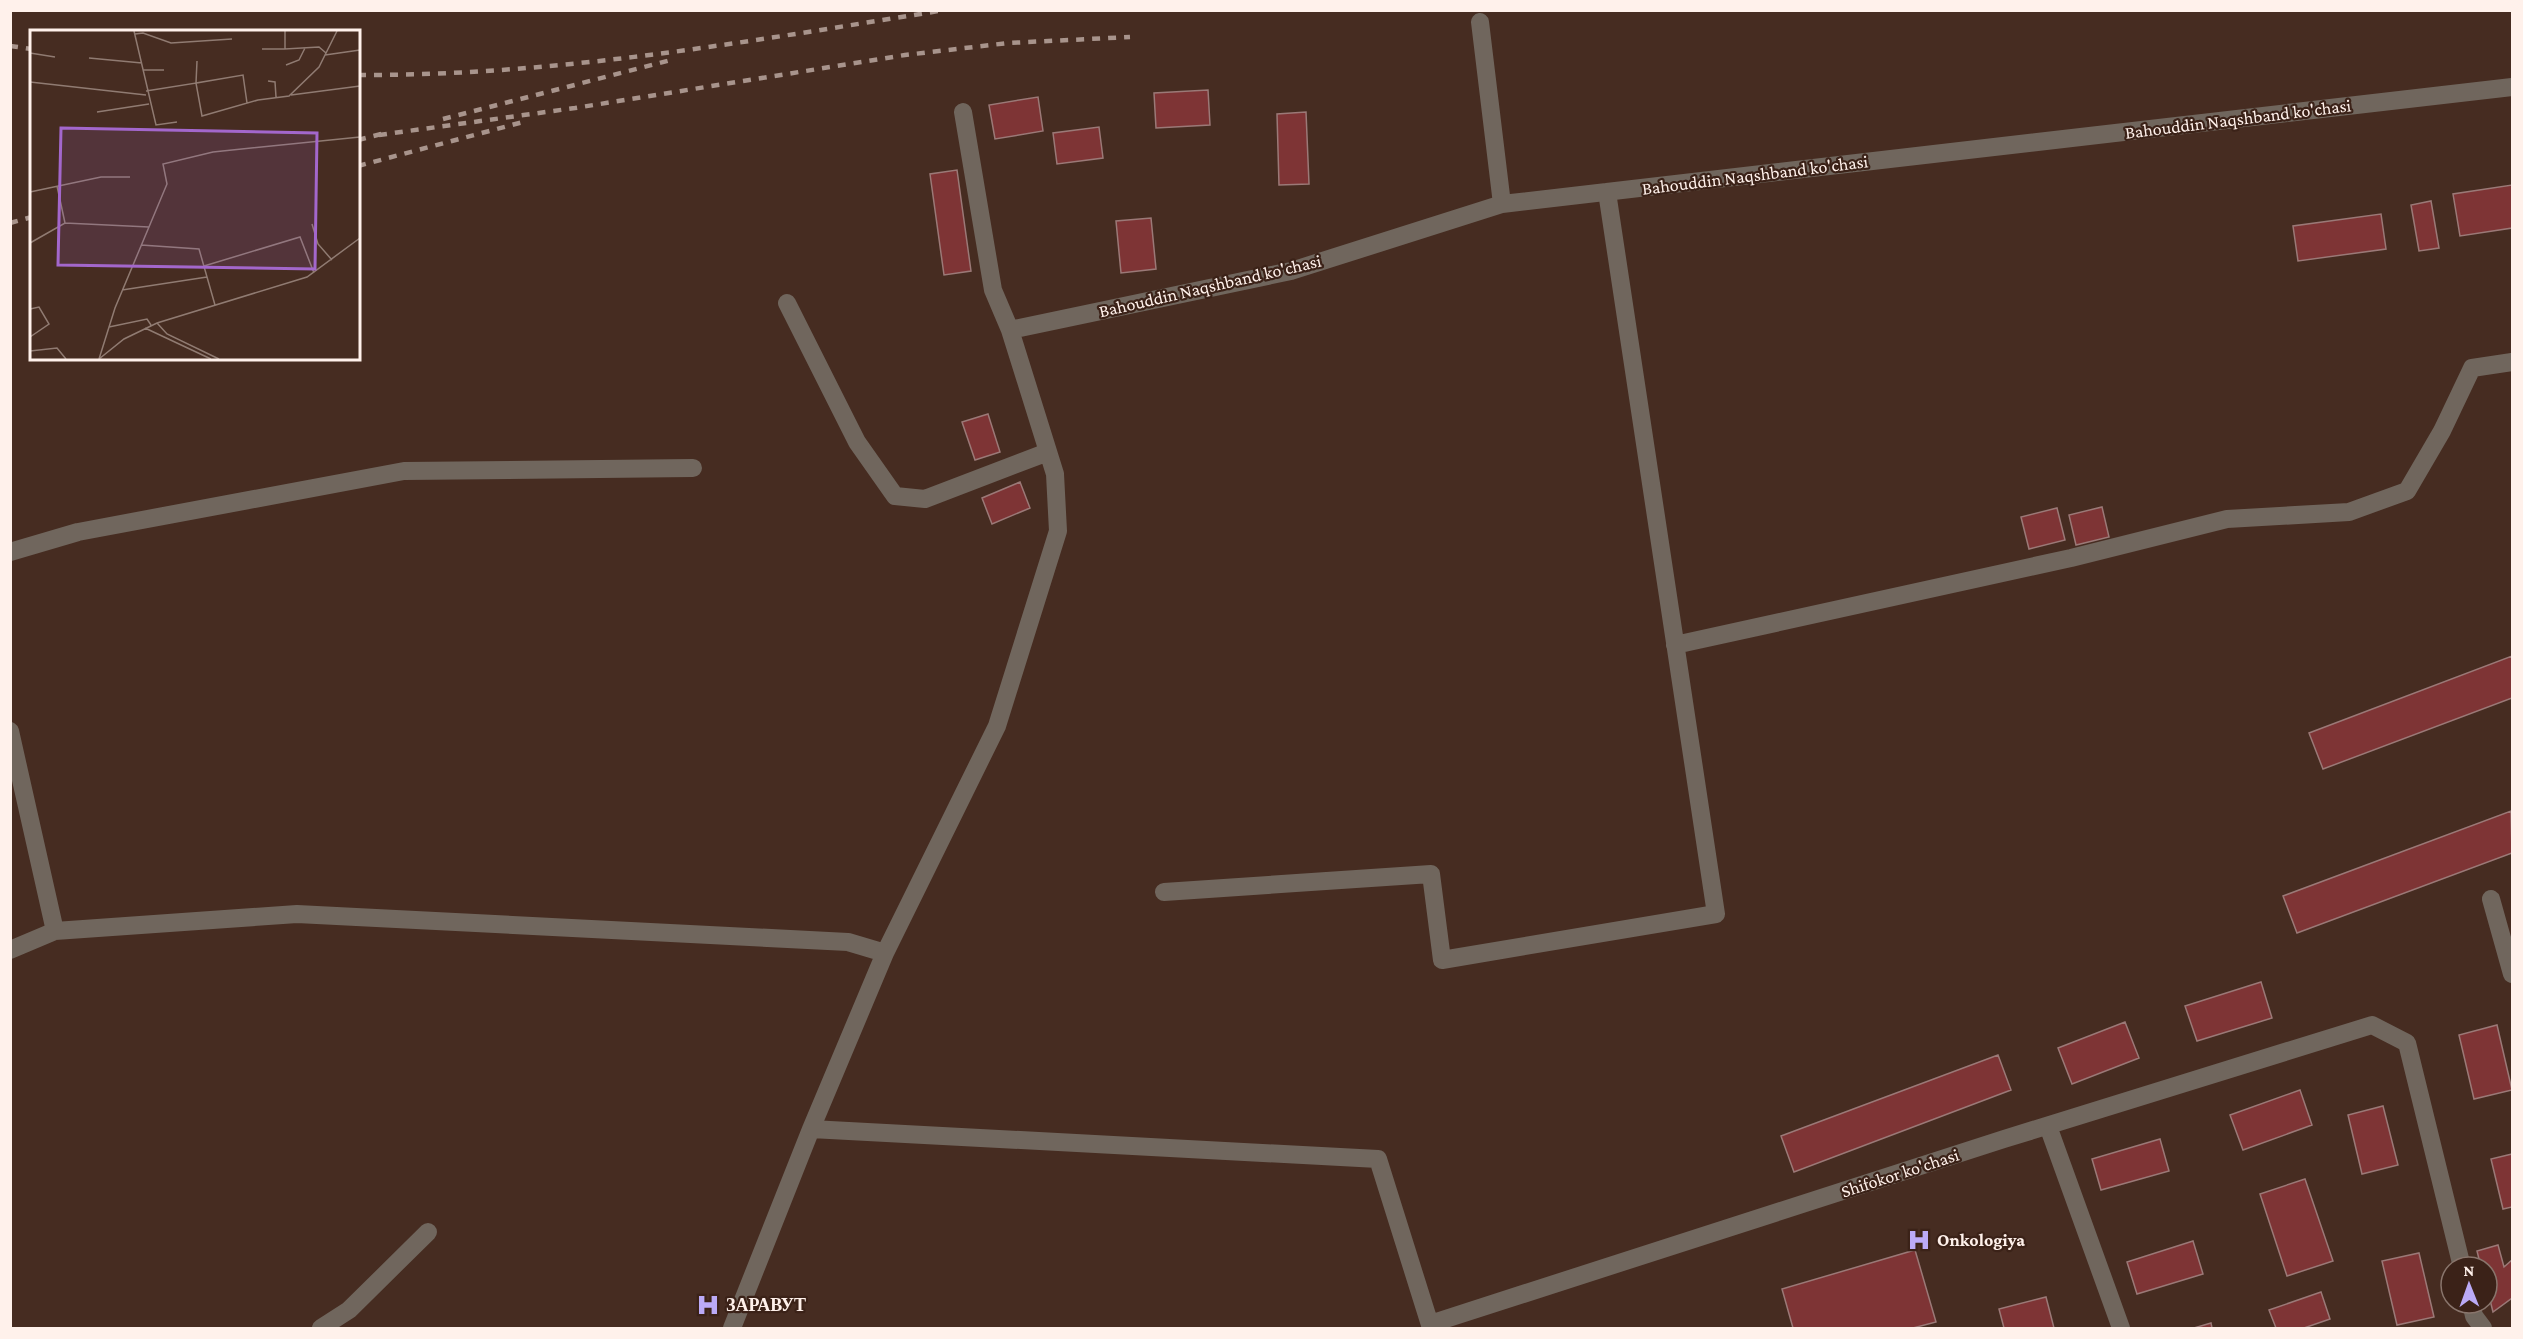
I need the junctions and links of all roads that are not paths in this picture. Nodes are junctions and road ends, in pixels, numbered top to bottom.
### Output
1 (1480, 22) dead end
2 (2512, 87) edge
3 (963, 112) dead end
4 (1607, 192) junction
5 (1502, 204) junction
6 (788, 303) dead end
7 (1010, 330) junction
8 (2512, 362) edge
9 (1048, 452) junction
10 (693, 468) dead end
11 (10, 552) edge
12 (1676, 645) junction
13 (10, 731) edge
14 (1164, 892) dead end
15 (2491, 899) dead end
16 (55, 932) junction
17 (10, 950) edge
18 (885, 953) junction
19 (2512, 974) edge
20 (2048, 1126) junction
21 (811, 1129) junction
22 (428, 1232) dead end
23 (2459, 1255) edge
24 (2475, 1315) edge
25 (1431, 1326) edge
26 (321, 1329) edge
27 (732, 1329) edge
28 (2121, 1329) edge
29 (2483, 1329) edge

1 - 5 street
2 - 4 street, Bahouddin Naqshband ko'chasi
3 - 7 street
4 - 5 street, Bahouddin Naqshband ko'chasi
4 - 12 street
5 - 7 street, Bahouddin Naqshband ko'chasi
6 - 9 street
7 - 9 street
8 - 12 street
9 - 18 street
10 - 11 street
12 - 14 street
13 - 16 street
15 - 19 street
16 - 17 street
16 - 18 street
18 - 21 street
20 - 23 street, Shifokor ko'chasi
20 - 25 street, Shifokor ko'chasi
20 - 28 street
21 - 25 street
21 - 27 street
22 - 26 street
24 - 29 street

